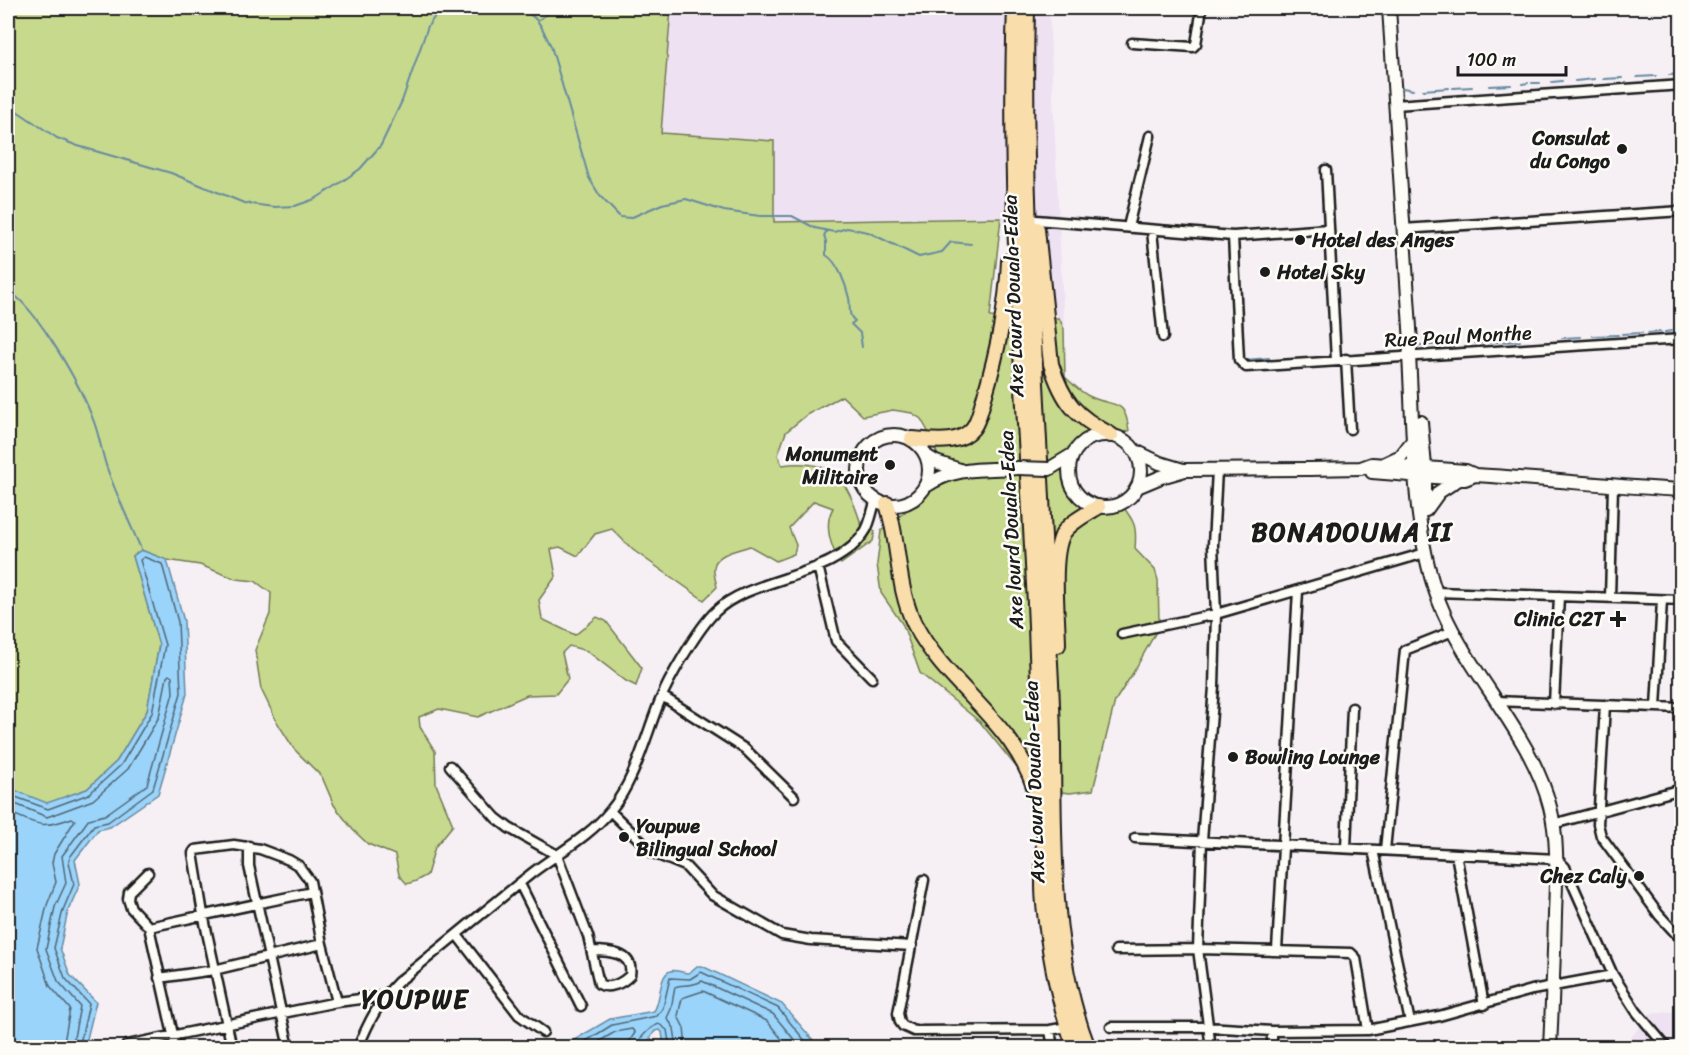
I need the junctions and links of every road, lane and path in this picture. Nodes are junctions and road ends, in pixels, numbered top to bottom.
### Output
1 (1015, 8) edge
2 (1027, 8) edge
3 (1202, 8) edge
4 (1389, 8) edge
5 (1132, 43) dead end
6 (1682, 85) edge
7 (1395, 105) junction
8 (1150, 136) dead end
9 (1326, 170) dead end
10 (1022, 190) junction
11 (1682, 211) edge
12 (1036, 220) junction
13 (1128, 227) junction
14 (1329, 229) junction
15 (1403, 229) junction
16 (1152, 231) junction
17 (1233, 236) junction
18 (1163, 337) dead end
19 (1682, 339) edge
20 (1412, 352) junction
21 (1341, 360) junction
22 (1350, 429) dead end
23 (1111, 435) junction
24 (912, 439) junction
25 (1414, 439) junction
26 (1135, 452) junction
27 (1072, 454) junction
28 (928, 456) junction
29 (1381, 465) junction
30 (1361, 468) junction
31 (1049, 469) junction
32 (961, 470) junction
33 (1185, 470) junction
34 (1217, 470) junction
35 (1421, 471) junction
36 (1475, 475) junction
37 (1460, 479) junction
38 (1070, 482) junction
39 (926, 486) junction
40 (1613, 486) junction
41 (1137, 487) junction
42 (1682, 490) edge
43 (881, 502) junction
44 (1098, 507) junction
45 (1425, 511) junction
46 (1422, 525) junction
47 (1425, 553) junction
48 (818, 566) junction
49 (1298, 591) junction
50 (1436, 592) junction
51 (1559, 596) junction
52 (1610, 598) junction
53 (1662, 600) junction
54 (1682, 600) edge
55 (1216, 614) junction
56 (1453, 631) junction
57 (1122, 634) dead end
58 (872, 678) dead end
59 (662, 696) junction
60 (1496, 701) junction
61 (1554, 704) junction
62 (1605, 705) junction
63 (1656, 707) junction
64 (1352, 708) dead end
65 (1682, 708) edge
66 (1053, 737) junction
67 (450, 766) dead end
68 (1682, 789) edge
69 (794, 798) dead end
70 (610, 811) junction
71 (1599, 812) junction
72 (1044, 823) junction
73 (1553, 824) junction
74 (1135, 838) dead end
75 (1202, 841) junction
76 (1283, 845) junction
77 (249, 846) junction
78 (1346, 848) junction
79 (1374, 850) junction
80 (1385, 850) junction
81 (1456, 854) junction
82 (557, 855) junction
83 (1557, 859) junction
84 (148, 873) dead end
85 (924, 880) dead end
86 (520, 884) junction
87 (312, 892) junction
88 (257, 903) junction
89 (202, 914) junction
90 (149, 927) junction
91 (457, 935) junction
92 (1682, 940) edge
93 (322, 944) junction
94 (912, 946) junction
95 (1198, 949) junction
96 (1116, 950) dead end
97 (1277, 950) junction
98 (592, 951) junction
99 (270, 956) junction
100 (214, 970) junction
101 (1614, 975) junction
102 (159, 978) junction
103 (1553, 986) junction
104 (384, 996) junction
105 (337, 1002) junction
106 (1484, 1005) junction
107 (581, 1006) dead end
108 (281, 1014) junction
109 (1410, 1022) junction
110 (227, 1025) junction
111 (1067, 1027) junction
112 (1207, 1027) junction
113 (1111, 1028) dead end
114 (1050, 1030) junction
115 (1368, 1030) junction
116 (1272, 1031) junction
117 (543, 1032) dead end
118 (173, 1036) junction
119 (127, 1045) dead end
120 (176, 1047) edge
121 (232, 1047) edge
122 (289, 1047) edge
123 (358, 1047) edge
124 (1053, 1047) edge
125 (1075, 1047) edge
126 (1088, 1047) edge
127 (1211, 1047) edge
128 (1272, 1047) edge
129 (1550, 1047) edge
130 (1667, 1047) edge

1 - 10 highway, Axe lourd Douala-Edea
2 - 10 highway, Axe Lourd Douala-Edea
3 - 5 street
4 - 7 main road
6 - 7 street
7 - 15 main road
8 - 13 street
9 - 14 street
10 - 12 highway
10 - 24 highway
10 - 66 highway, Axe Lourd Douala-Edea
10 - 72 highway, Axe lourd Douala-Edea
11 - 15 street
12 - 13 street
12 - 23 highway
13 - 16 street
14 - 17 street
14 - 21 street
15 - 20 main road
16 - 17 street
16 - 18 street
17 - 21 street, Rue Paul Monthe
19 - 20 street, Rue Paul Monthe
20 - 21 street, Rue Paul Monthe
20 - 25 main road
20 - 35 main road
21 - 22 street
23 - 26 main road
23 - 27 main road
24 - 28 main road
24 - 43 main road
25 - 29 main road
25 - 35 main road
26 - 33 main road
26 - 41 main road
27 - 31 main road
27 - 38 main road
28 - 32 main road
28 - 39 main road
29 - 30 main road
29 - 35 main road
30 - 34 main road
30 - 35 main road
31 - 32 main road, bridge
31 - 38 main road
32 - 39 main road
33 - 34 main road
33 - 41 main road
34 - 55 street
35 - 36 main road
35 - 37 main road
35 - 45 main road
35 - 46 main road
36 - 37 main road
36 - 40 main road
37 - 45 main road
38 - 44 main road
39 - 43 main road
40 - 42 main road
40 - 52 street
41 - 44 main road
43 - 48 street
43 - 72 highway
44 - 66 highway
45 - 46 main road
46 - 47 main road
47 - 49 street
47 - 50 main road
48 - 58 street
48 - 59 street
49 - 55 street
49 - 76 street
50 - 51 street
50 - 56 main road
51 - 52 street
51 - 61 street
52 - 53 street
53 - 54 street
53 - 63 street
55 - 57 street
55 - 75 street
56 - 60 main road
56 - 80 street
59 - 69 street
59 - 70 street
60 - 61 street
60 - 73 main road
61 - 62 street
62 - 63 street
62 - 71 street
63 - 65 street
64 - 78 street
66 - 126 highway, Axe Lourd Douala-Edea
67 - 82 street
68 - 71 street
70 - 82 street
70 - 94 street
71 - 73 street
71 - 92 street
72 - 111 highway, Axe lourd Douala-Edea
73 - 83 main road
74 - 75 street
75 - 76 street
75 - 95 street
76 - 78 street
76 - 97 street
77 - 87 street
77 - 88 street
77 - 89 street
78 - 79 street
79 - 80 street
79 - 109 street
80 - 81 street
81 - 83 street
81 - 106 street
82 - 86 street
82 - 98 street
83 - 101 street
83 - 103 main road
84 - 90 street
85 - 94 street
86 - 91 street
86 - 107 street
87 - 88 street
87 - 93 street
88 - 89 street
88 - 99 street
89 - 90 street
89 - 100 street
90 - 102 street
91 - 104 street
91 - 117 street
93 - 99 street
93 - 105 street
94 - 114 street
95 - 96 street
95 - 97 street
95 - 112 street
97 - 115 street
98 - 98 street
99 - 100 street
99 - 108 street
100 - 102 street
100 - 110 street
101 - 103 street
101 - 130 street
102 - 118 street
103 - 106 street
103 - 129 main road
104 - 105 street
104 - 123 street
105 - 108 street
106 - 109 street
108 - 110 street
108 - 122 street
109 - 115 street
110 - 118 street
110 - 121 street
111 - 114 street
111 - 125 highway, Axe lourd Douala-Edea
112 - 113 street
112 - 116 street
112 - 127 street
114 - 124 street
115 - 116 street
116 - 128 street
118 - 119 street
118 - 120 street

